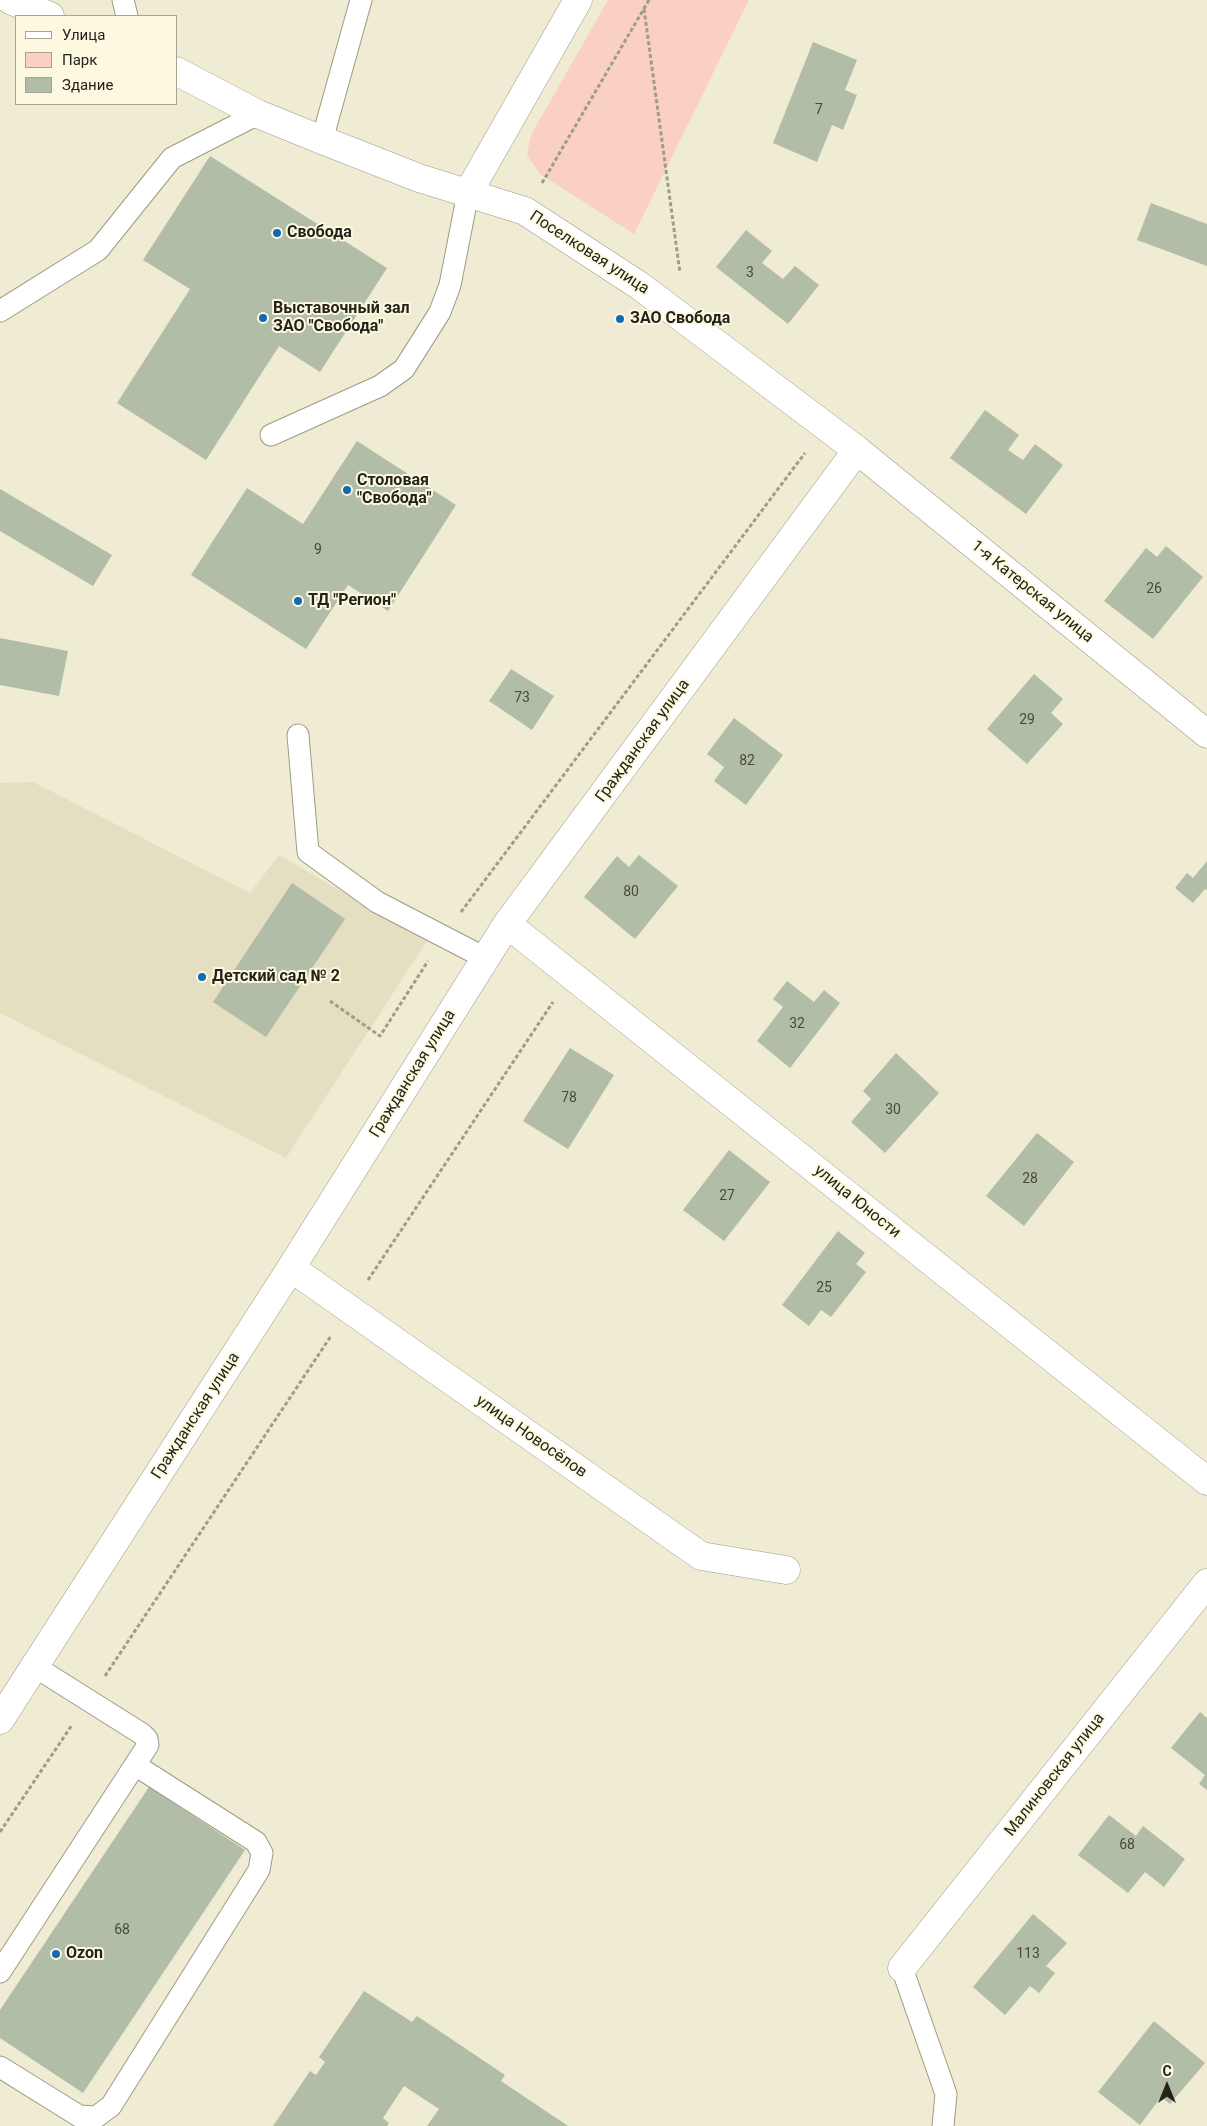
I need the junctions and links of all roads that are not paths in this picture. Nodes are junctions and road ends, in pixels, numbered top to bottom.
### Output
1 (10, 0) edge
2 (123, 0) edge
3 (361, 0) edge
4 (578, 0) edge
5 (48, 15) edge
6 (127, 15) edge
7 (178, 72) edge
8 (258, 114) junction
9 (322, 140) junction
10 (468, 193) junction
11 (0, 311) edge
12 (271, 435) dead end
13 (857, 450) junction
14 (1207, 734) edge
15 (298, 735) dead end
16 (507, 924) junction
17 (486, 958) junction
18 (291, 1268) junction
19 (1207, 1481) edge
20 (786, 1570) dead end
21 (1207, 1583) edge
22 (34, 1666) junction
23 (0, 1720) edge
24 (135, 1765) junction
25 (902, 1968) joint
26 (0, 1972) edge
27 (0, 2067) edge
28 (943, 2126) edge

1 - 5 street
2 - 6 lane
3 - 9 lane
4 - 10 street
7 - 8 street, Поселковая улица
8 - 9 street, Поселковая улица
8 - 11 lane
9 - 10 street, Поселковая улица
10 - 12 lane
10 - 13 street, Поселковая улица
13 - 14 street, 1-я Катерская улица
13 - 16 street, Гражданская улица
15 - 17 lane
16 - 17 street, Гражданская улица
16 - 19 street, улица Юности
17 - 18 street, Гражданская улица
18 - 20 street, улица Новосёлов
18 - 22 street, Гражданская улица
21 - 25 street, Малиновская улица
22 - 23 street, Гражданская улица
22 - 24 lane
24 - 26 lane
24 - 27 lane
25 - 28 lane

